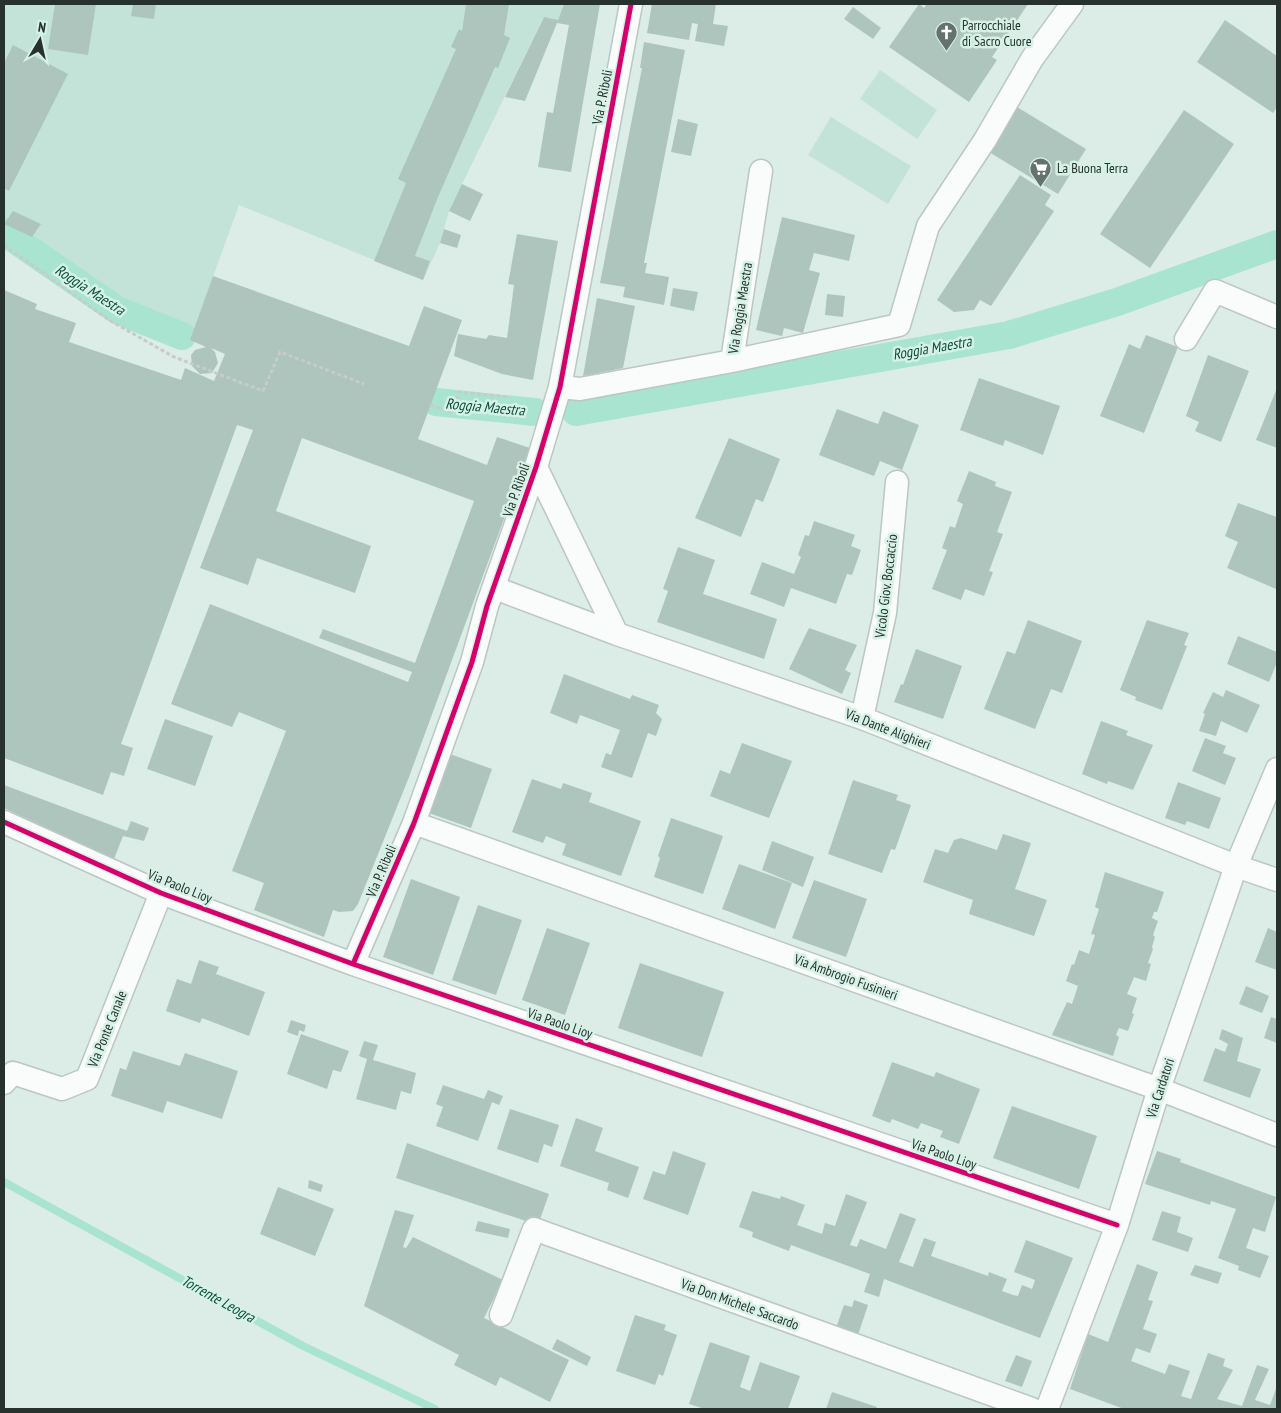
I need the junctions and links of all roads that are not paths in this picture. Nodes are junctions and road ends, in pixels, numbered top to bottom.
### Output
1 (631, 4) edge
2 (1072, 4) edge
3 (761, 171) dead end
4 (1277, 317) edge
5 (1186, 339) dead end
6 (732, 360) junction
7 (560, 388) junction
8 (536, 467) junction
9 (898, 482) dead end
10 (495, 588) junction
11 (616, 634) junction
12 (862, 718) junction
13 (1277, 769) edge
14 (4, 822) edge
15 (414, 823) junction
16 (1236, 866) junction
17 (1277, 880) edge
18 (161, 892) junction
19 (353, 964) junction
20 (4, 1083) edge
21 (1159, 1089) junction
22 (1277, 1135) edge
23 (1117, 1225) junction
24 (500, 1315) dead end
25 (1032, 1409) edge
26 (1047, 1409) edge

1 - 7 street, Via P. Riboli
2 - 6 street
3 - 6 street, Via Roggia Maestra
4 - 5 street
6 - 7 street, Via Roggia Maestra
7 - 8 street, Via P. Riboli
8 - 10 street, Via P. Riboli
8 - 11 street
9 - 12 street, Vicolo Giov. Boccaccio
10 - 11 street, Via Dante Alighieri
10 - 15 street, Via P. Riboli
11 - 12 street, Via Dante Alighieri
12 - 16 street, Via Dante Alighieri
13 - 16 street, Via Cardatori
14 - 18 street, Via Paolo Lioy
15 - 19 street, Via P. Riboli
15 - 21 street, Via Ambrogio Fusinieri
16 - 17 street, Via Dante Alighieri
16 - 21 street, Via Cardatori
18 - 19 street, Via Paolo Lioy
18 - 20 street, Via Ponte Canale
19 - 23 street, Via Paolo Lioy
21 - 22 street, Via Ambrogio Fusinieri
21 - 23 street, Via Cardatori
23 - 26 street, Via Cardatori
24 - 25 street, Via Don Michele Saccardo

